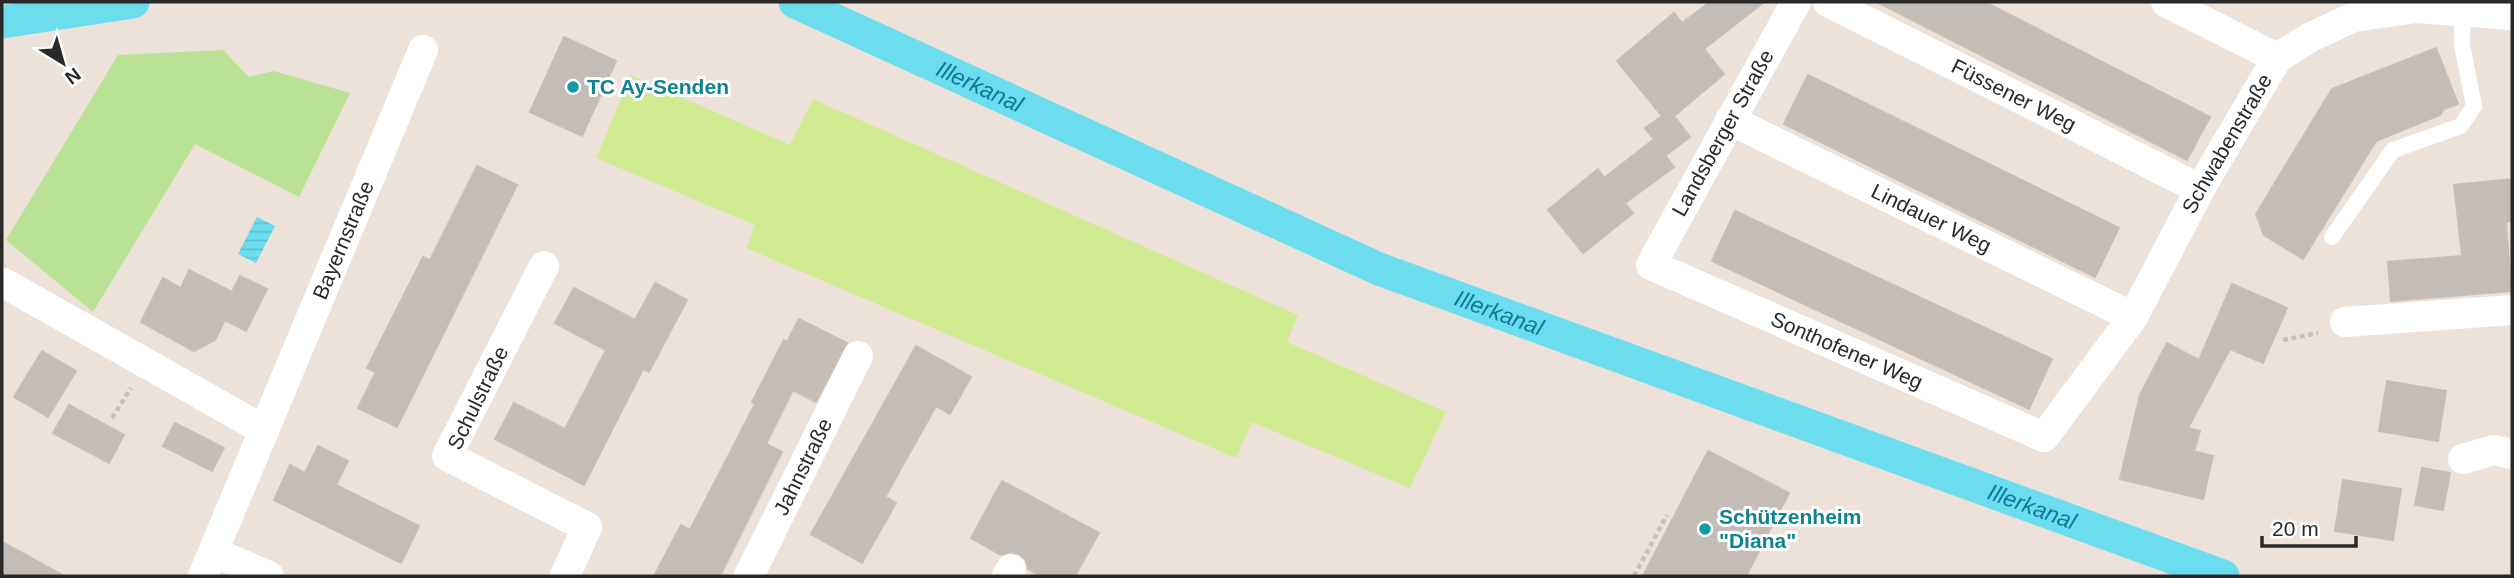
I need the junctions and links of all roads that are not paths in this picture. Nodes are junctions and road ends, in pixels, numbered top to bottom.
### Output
1 (1796, 2) edge
2 (1828, 2) edge
3 (2166, 2) edge
4 (2463, 12) junction
5 (2512, 15) edge
6 (422, 50) dead end
7 (2277, 58) junction
8 (1730, 120) junction
9 (2200, 188) junction
10 (2332, 237) dead end
11 (1651, 265) joint
12 (544, 266) dead end
13 (4, 283) dead end
14 (2512, 310) edge
15 (2133, 317) junction
16 (2345, 322) dead end
17 (858, 356) dead end
18 (264, 430) junction
19 (2044, 436) joint
20 (2512, 454) edge
21 (2463, 459) dead end
22 (208, 564) edge
23 (269, 576) edge
24 (565, 576) edge
25 (748, 576) edge

1 - 8 street, Landsberger Straße
2 - 9 street, Füssener Weg
3 - 7 street
4 - 5 street, Schwabenstraße
4 - 7 street, Schwabenstraße
4 - 10 lane
6 - 18 street, Bayernstraße
7 - 9 street, Schwabenstraße
8 - 11 street, Landsberger Straße
8 - 15 street, Lindauer Weg
9 - 15 street, Schwabenstraße
11 - 19 street, Sonthofener Weg
12 - 24 street, Schulstraße
13 - 18 street
14 - 16 street
15 - 19 street, Schwabenstraße
17 - 25 street, Jahnstraße
18 - 22 street, Bayernstraße
20 - 21 street
22 - 23 street

